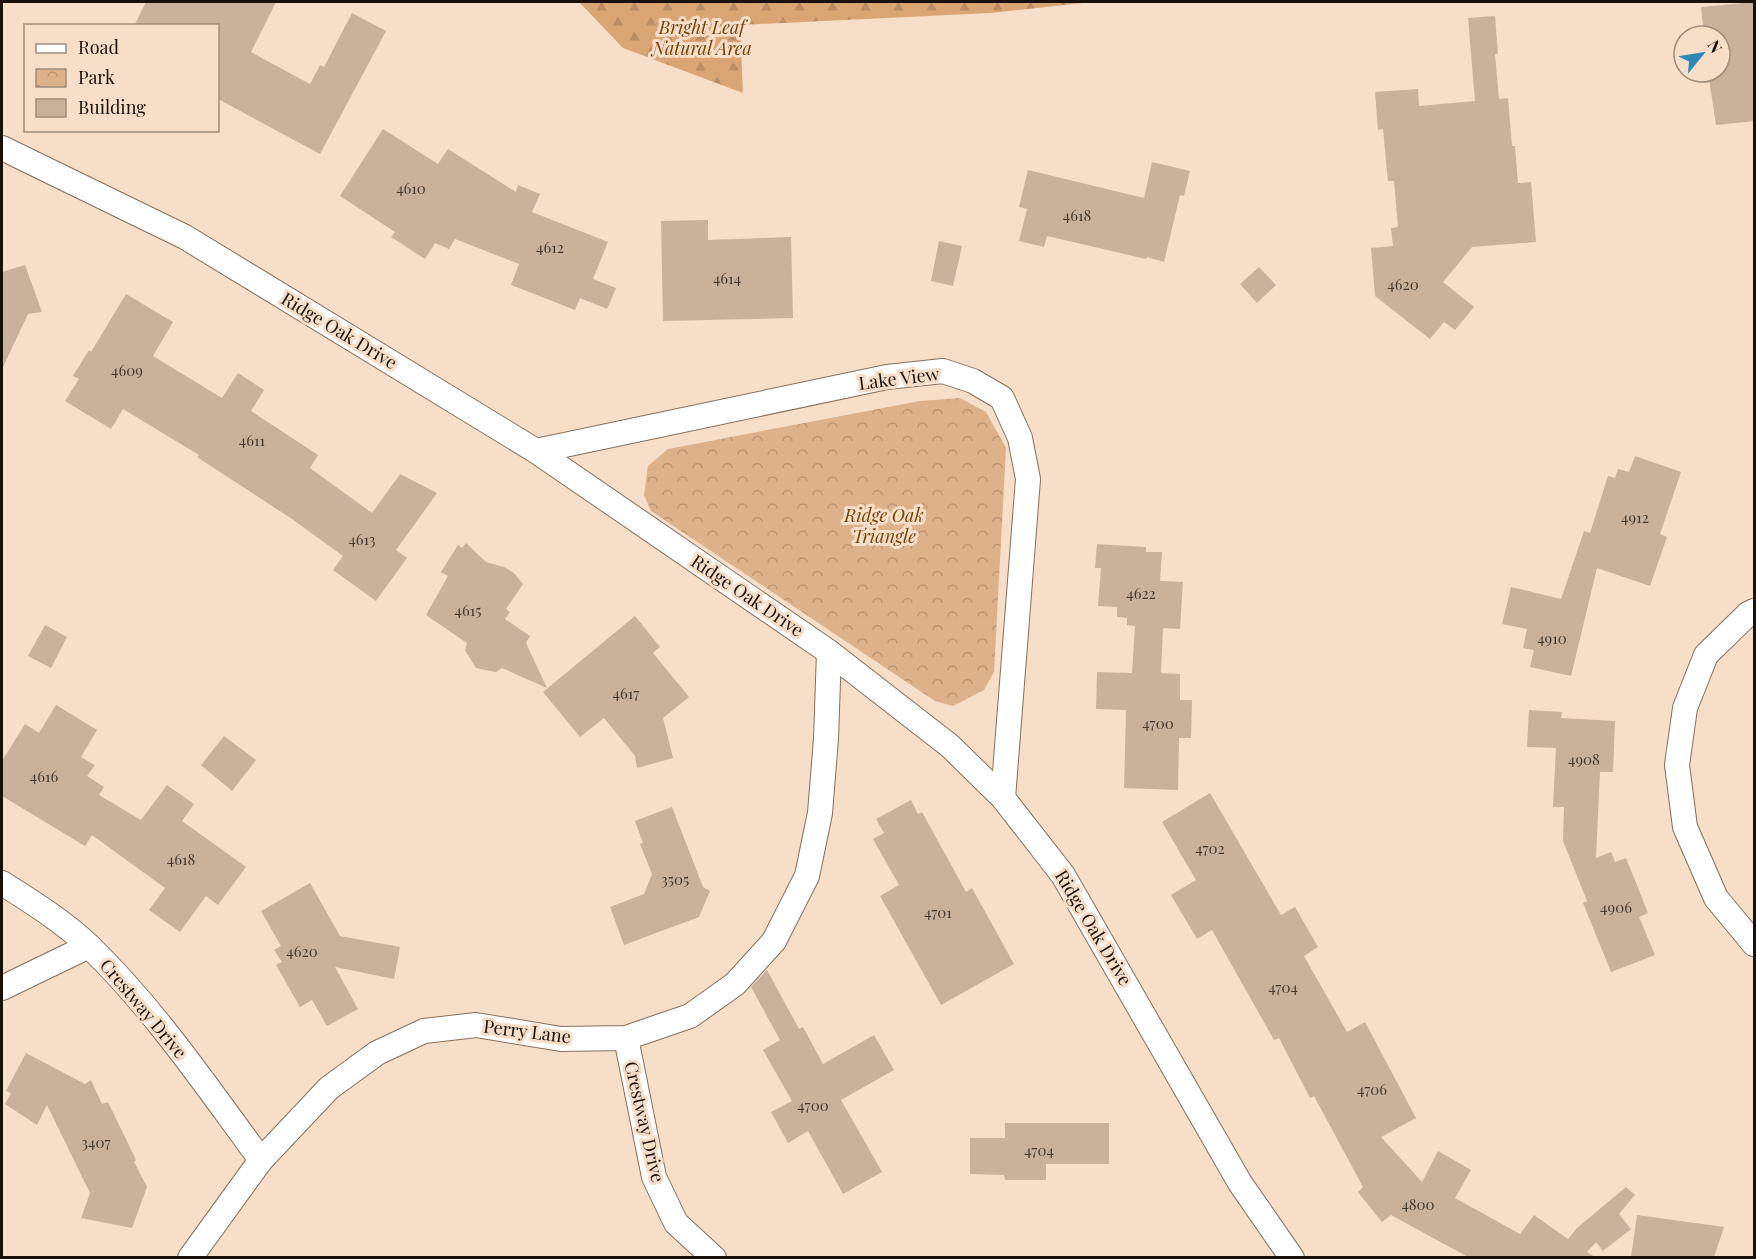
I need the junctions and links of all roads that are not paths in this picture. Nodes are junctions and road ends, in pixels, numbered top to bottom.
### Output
1 (2, 148) edge
2 (536, 451) junction
3 (1755, 611) edge
4 (829, 652) junction
5 (1003, 798) junction
6 (2, 883) edge
7 (1755, 944) edge
8 (89, 946) junction
9 (2, 988) edge
10 (626, 1038) junction
11 (261, 1160) junction
12 (190, 1257) edge
13 (714, 1257) edge
14 (1292, 1257) edge

1 - 2 street, Ridge Oak Drive
2 - 4 street, Ridge Oak Drive
2 - 5 street, Lake View
3 - 7 street
4 - 5 street, Ridge Oak Drive
4 - 10 street, Perry Lane
5 - 14 street, Ridge Oak Drive
6 - 8 street, Crestway Drive
8 - 9 street
8 - 11 street, Crestway Drive
10 - 11 street, Perry Lane
10 - 13 street, Crestway Drive
11 - 12 street, Perry Lane

